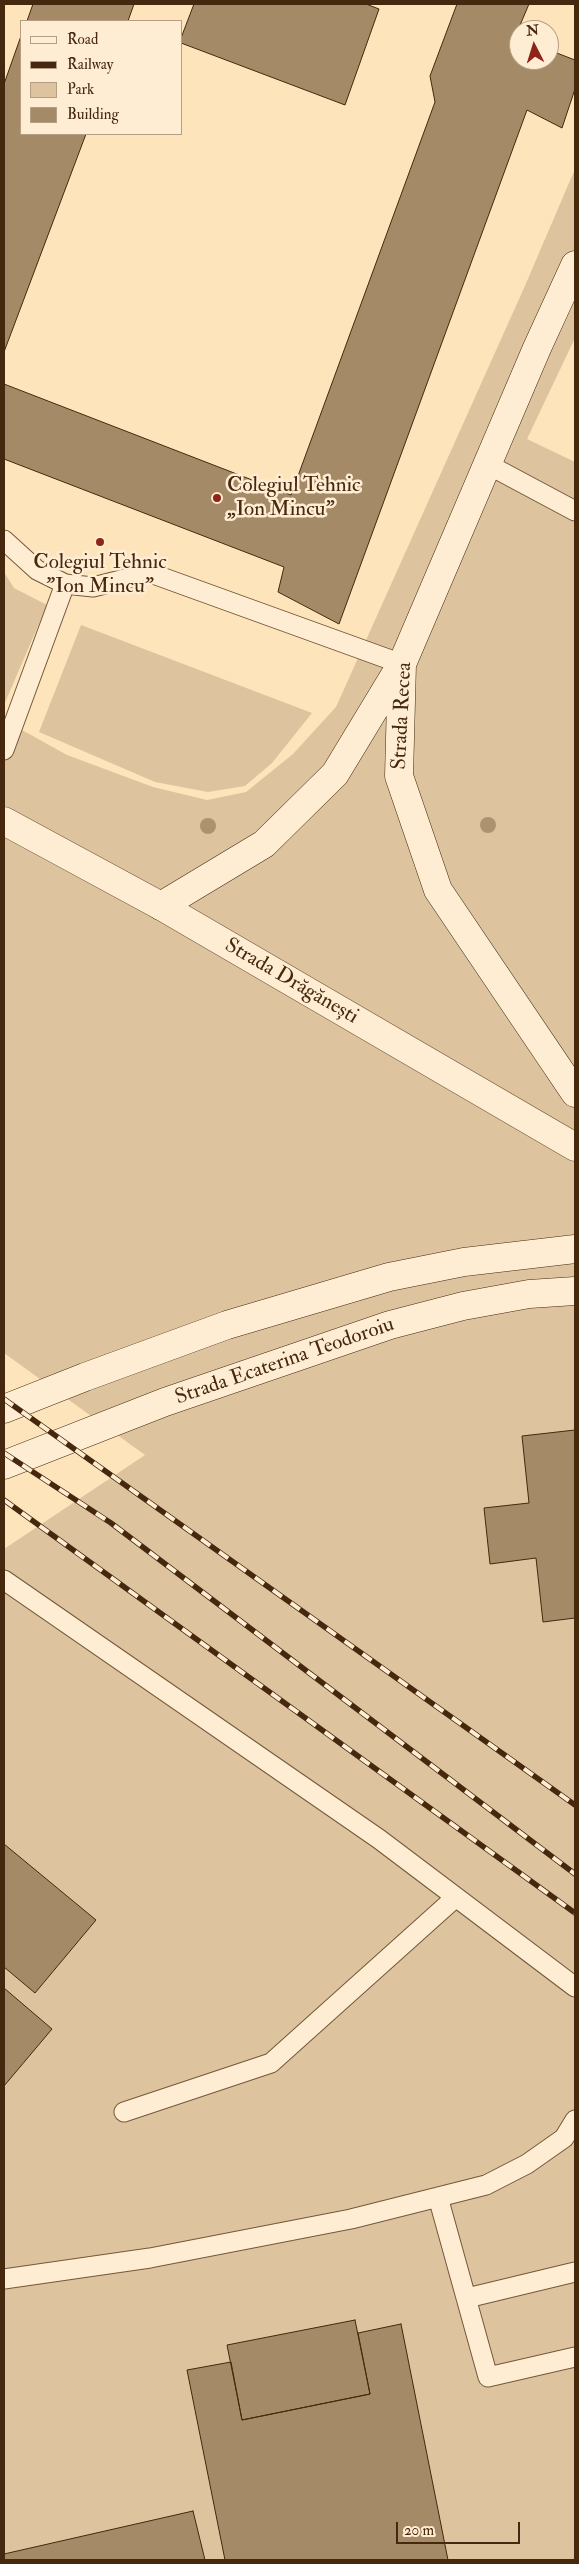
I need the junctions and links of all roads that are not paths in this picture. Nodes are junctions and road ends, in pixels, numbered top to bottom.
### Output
1 (575, 265) edge
2 (487, 464) junction
3 (575, 511) edge
4 (4, 540) edge
5 (65, 584) junction
6 (402, 664) junction
7 (4, 750) edge
8 (4, 821) edge
9 (161, 906) junction
10 (575, 1093) edge
11 (575, 1147) edge
12 (575, 1249) edge
13 (575, 1291) edge
14 (4, 1409) edge
15 (4, 1465) edge
16 (4, 1580) edge
17 (456, 1898) junction
18 (575, 1987) edge
19 (124, 2112) dead end
20 (575, 2120) edge
21 (438, 2197) junction
22 (575, 2272) edge
23 (4, 2278) edge
24 (467, 2298) junction
25 (575, 2357) edge

1 - 2 main road, Strada Recea
2 - 3 lane
2 - 6 main road, Strada Recea
4 - 5 lane
5 - 6 lane
5 - 7 lane
6 - 9 main road
6 - 10 main road, Strada Recea
8 - 9 main road, Strada Drăgănești
9 - 11 main road, Strada Drăgănești
12 - 14 main road
13 - 15 main road, Strada Ecaterina Teodoroiu
16 - 17 lane
17 - 18 lane
17 - 19 lane
20 - 21 lane
21 - 23 lane
21 - 24 lane
22 - 24 lane
24 - 25 lane

